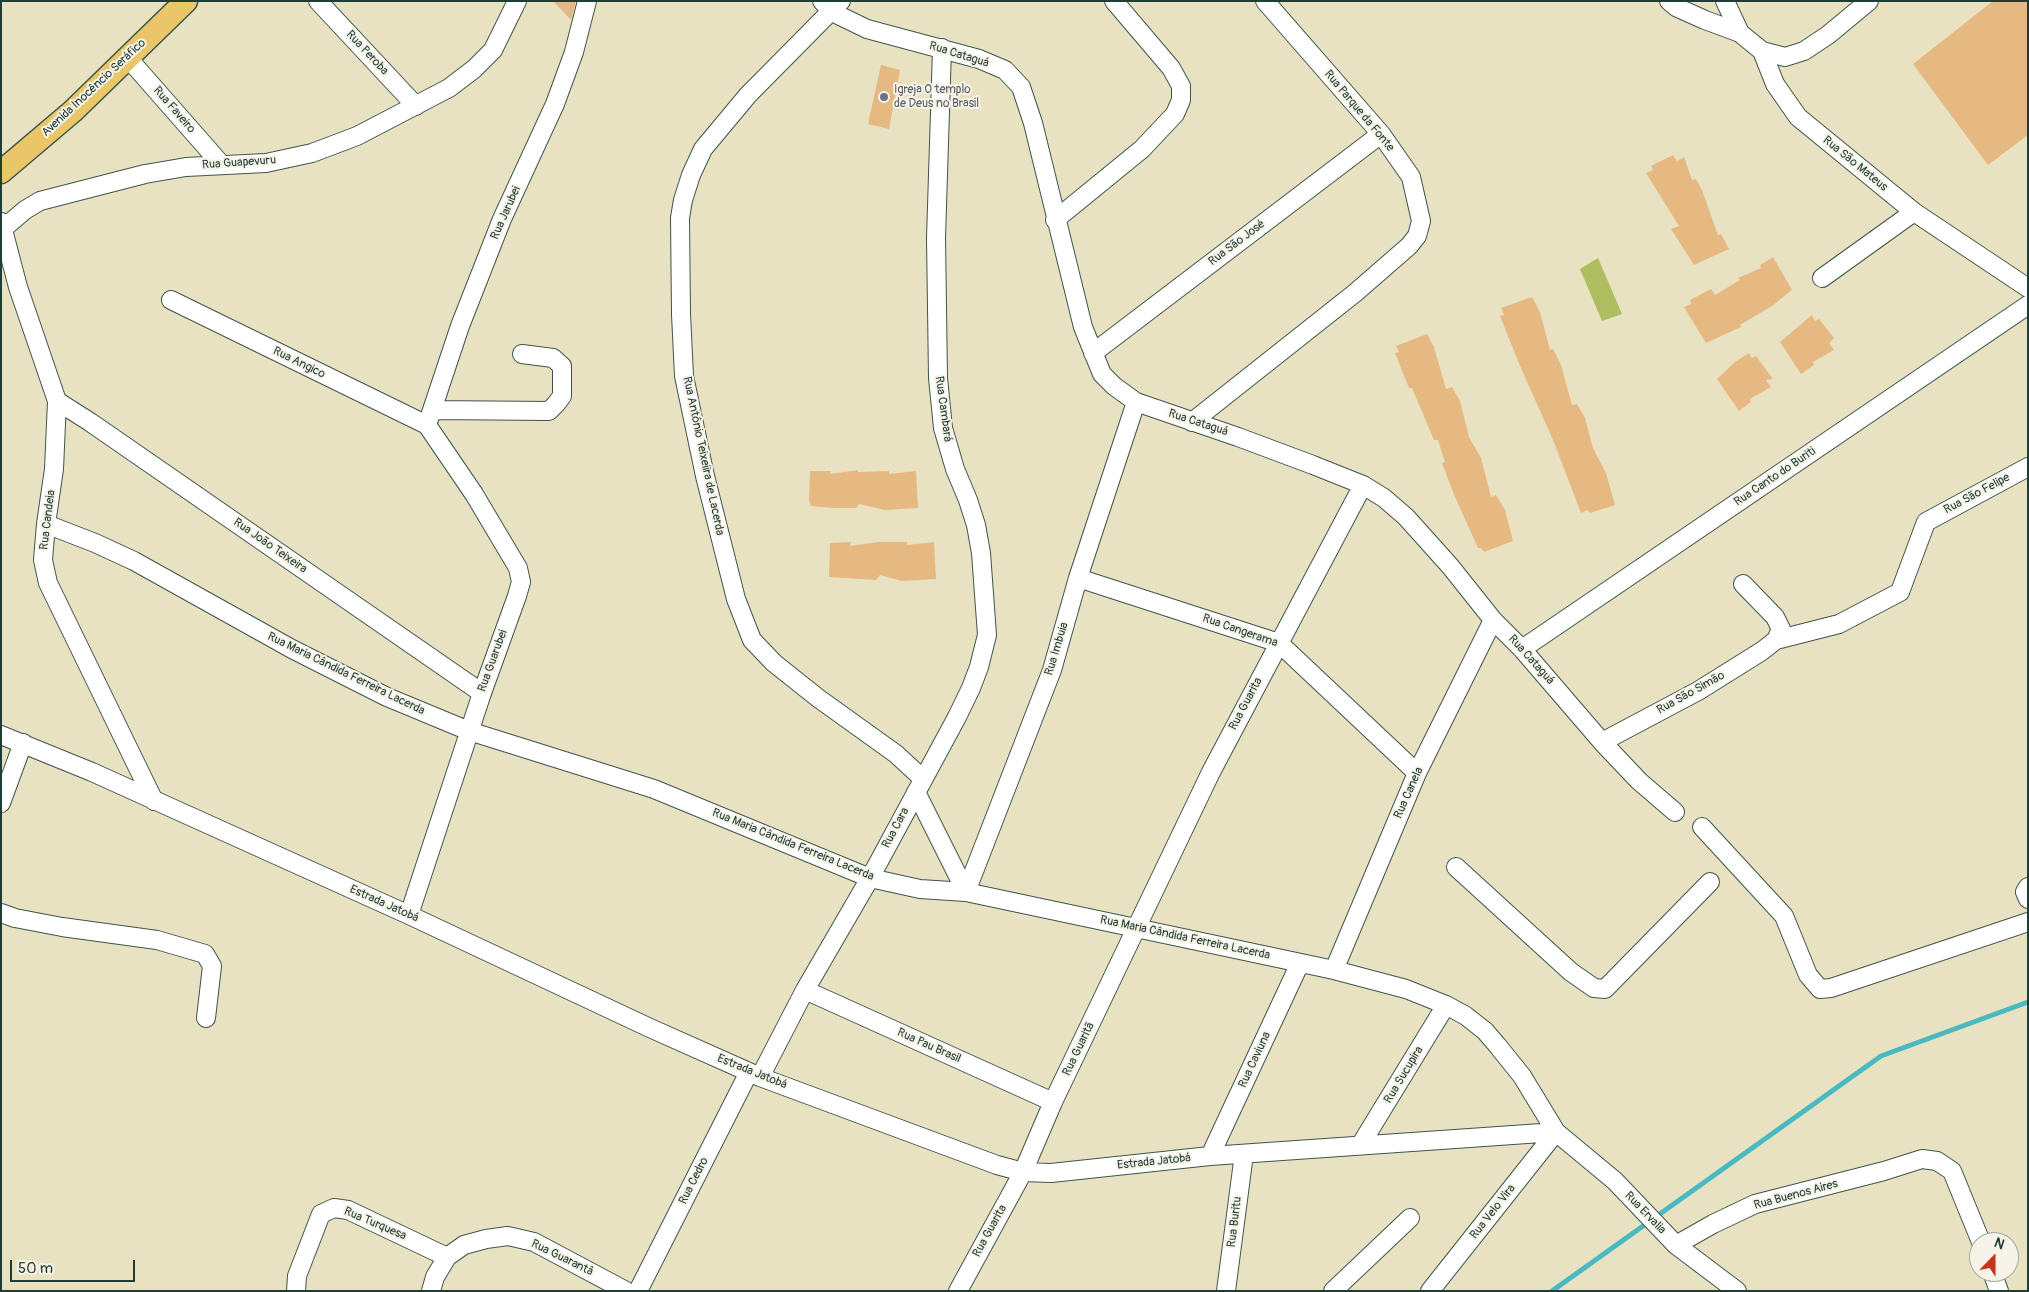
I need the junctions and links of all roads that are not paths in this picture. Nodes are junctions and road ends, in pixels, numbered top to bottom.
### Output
1 (186, 1) edge
2 (318, 1) edge
3 (517, 1) edge
4 (587, 1) edge
5 (1114, 1) edge
6 (1265, 1) edge
7 (1669, 1) edge
8 (1724, 1) edge
9 (1869, 1) edge
10 (832, 5) edge
11 (1740, 33) junction
12 (942, 48) junction
13 (1762, 52) junction
14 (127, 56) junction
15 (416, 106) junction
16 (1381, 134) junction
17 (221, 164) junction
18 (1, 172) edge
19 (1914, 212) junction
20 (1055, 220) junction
21 (3, 225) edge
22 (1822, 278) dead end
23 (2028, 288) edge
24 (171, 300) dead end
25 (2028, 305) edge
26 (1093, 353) junction
27 (522, 354) dead end
28 (57, 401) junction
29 (1136, 402) junction
30 (429, 418) junction
31 (1192, 422) junction
32 (2028, 467) edge
33 (1363, 485) junction
34 (1926, 522) joint
35 (46, 524) junction
36 (1078, 578) junction
37 (1743, 584) dead end
38 (1493, 620) junction
39 (1776, 640) junction
40 (1279, 643) junction
41 (1522, 649) junction
42 (482, 693) junction
43 (470, 731) junction
44 (1, 735) edge
45 (1602, 742) junction
46 (23, 743) junction
47 (1417, 773) junction
48 (919, 785) junction
49 (154, 802) junction
50 (1, 803) edge
51 (1675, 812) dead end
52 (1702, 827) dead end
53 (1456, 867) dead end
54 (870, 878) junction
55 (1710, 882) dead end
56 (2028, 887) edge
57 (966, 892) junction
58 (2028, 899) edge
59 (1, 913) edge
60 (409, 915) junction
61 (2028, 922) edge
62 (1138, 928) junction
63 (1300, 963) junction
64 (1334, 970) junction
65 (805, 990) junction
66 (1446, 1005) junction
67 (206, 1018) dead end
68 (755, 1074) junction
69 (1053, 1102) junction
70 (1556, 1132) junction
71 (1361, 1144) junction
72 (1244, 1154) junction
73 (1210, 1156) junction
74 (1023, 1172) junction
75 (1410, 1218) dead end
76 (1977, 1232) edge
77 (1676, 1245) junction
78 (447, 1257) junction
79 (296, 1291) edge
80 (430, 1291) edge
81 (626, 1291) edge
82 (638, 1291) edge
83 (958, 1291) edge
84 (1226, 1291) edge
85 (1333, 1291) edge
86 (1430, 1291) edge
87 (1737, 1291) edge

1 - 14 main road, Avenida Inocêncio Seráfico
2 - 15 street, Rua Peroba
3 - 15 street, Rua Guapevuru
4 - 30 street, Rua Jarubei
5 - 20 street
6 - 16 street, Rua Parque da Fonte
7 - 11 street
8 - 11 street, Rua São Mateus
9 - 13 street
10 - 12 street, Rua Cataguá
10 - 48 street, Rua Antônio Teixeiira de Lacerda
11 - 13 street, Rua São Mateus
12 - 20 street, Rua Cataguá
12 - 48 street, Rua Cambará
13 - 19 street, Rua São Mateus
14 - 17 street, Rua Faveiro
14 - 18 main road, Avenida Inocêncio Seráfico
15 - 17 street, Rua Guapevuru
16 - 26 street, Rua São José
16 - 31 street, Rua Parque da Fonte
17 - 21 street, Rua Guapevuru
19 - 22 street
19 - 23 street, Rua São Mateus
20 - 26 street, Rua Cataguá
21 - 28 street, Rua Candeia
24 - 30 street, Rua Angico
25 - 41 street, Rua Canto do Buriti
26 - 29 street, Rua Cataguá
27 - 30 street
28 - 35 street, Rua Candeia
28 - 42 street, Rua João Teixeira
29 - 31 street, Rua Cataguá
29 - 36 street, Rua Imbuia
30 - 42 street, Rua Guarubei
31 - 33 street, Rua Cataguá
32 - 34 street, Rua São Felipe
33 - 38 street, Rua Cataguá
33 - 40 street, Rua Guarita
34 - 39 street, Rua São Simão
35 - 43 street, Rua Maria Cândida Ferreira Lacerda
35 - 49 street, Rua Candeia
36 - 40 street, Rua Cangerama
36 - 57 street, Rua Imbuia
37 - 39 street
38 - 41 street, Rua Cataguá
38 - 47 street, Rua Canela
39 - 45 street, Rua São Simão
40 - 47 street, Rua Cangerama
40 - 62 street, Rua Guarita
41 - 45 street, Rua Cataguá
42 - 43 street, Rua Guarubei
43 - 54 street, Rua Maria Cândida Ferreira Lacerda
43 - 60 street, Rua Guarubei
44 - 46 street, Estrada Jatobá
45 - 51 street, Rua Cataguá
46 - 49 street, Estrada Jatobá
46 - 50 street
47 - 64 street, Rua Canela
48 - 54 street, Rua Cara
48 - 57 street
49 - 60 street, Estrada Jatobá
52 - 61 street
53 - 55 street
54 - 57 street, Rua Maria Cândida Ferreira Lacerda
54 - 65 street, Rua Cedro
56 - 58 street
57 - 62 street, Rua Maria Cândida Ferreira Lacerda
59 - 67 street
60 - 68 street, Estrada Jatobá
62 - 63 street, Rua Maria Cândida Ferreira Lacerda
62 - 69 street, Rua Guaritã
63 - 64 street, Rua Maria Cândida Ferreira Lacerda
63 - 73 street, Rua Caviuna
64 - 66 street, Rua Maria Cândida Ferreira Lacerda
65 - 68 street, Rua Cedro
65 - 69 street, Rua Pau Brasil
66 - 70 street, Rua Maria Cândida Ferreira Lacerda
66 - 71 street, Rua Sucupira
68 - 74 street, Estrada Jatobá
68 - 82 street, Rua Cedro
69 - 74 street, Rua Guaritã
70 - 71 street, Estrada Jatobá
70 - 77 street, Rua Ervalia
70 - 86 street, Rua Velo Vira
71 - 72 street, Estrada Jatobá
72 - 73 street, Estrada Jatobá
72 - 84 street, Rua Buritu
73 - 74 street, Estrada Jatobá
74 - 83 street, Rua Guarita
75 - 85 street
76 - 77 street, Rua Buenos Aires
77 - 87 street, Rua Ervalia
78 - 79 street, Rua Turquesa
78 - 80 street, Rua Guarantâ
78 - 81 street, Rua Guarantâ

